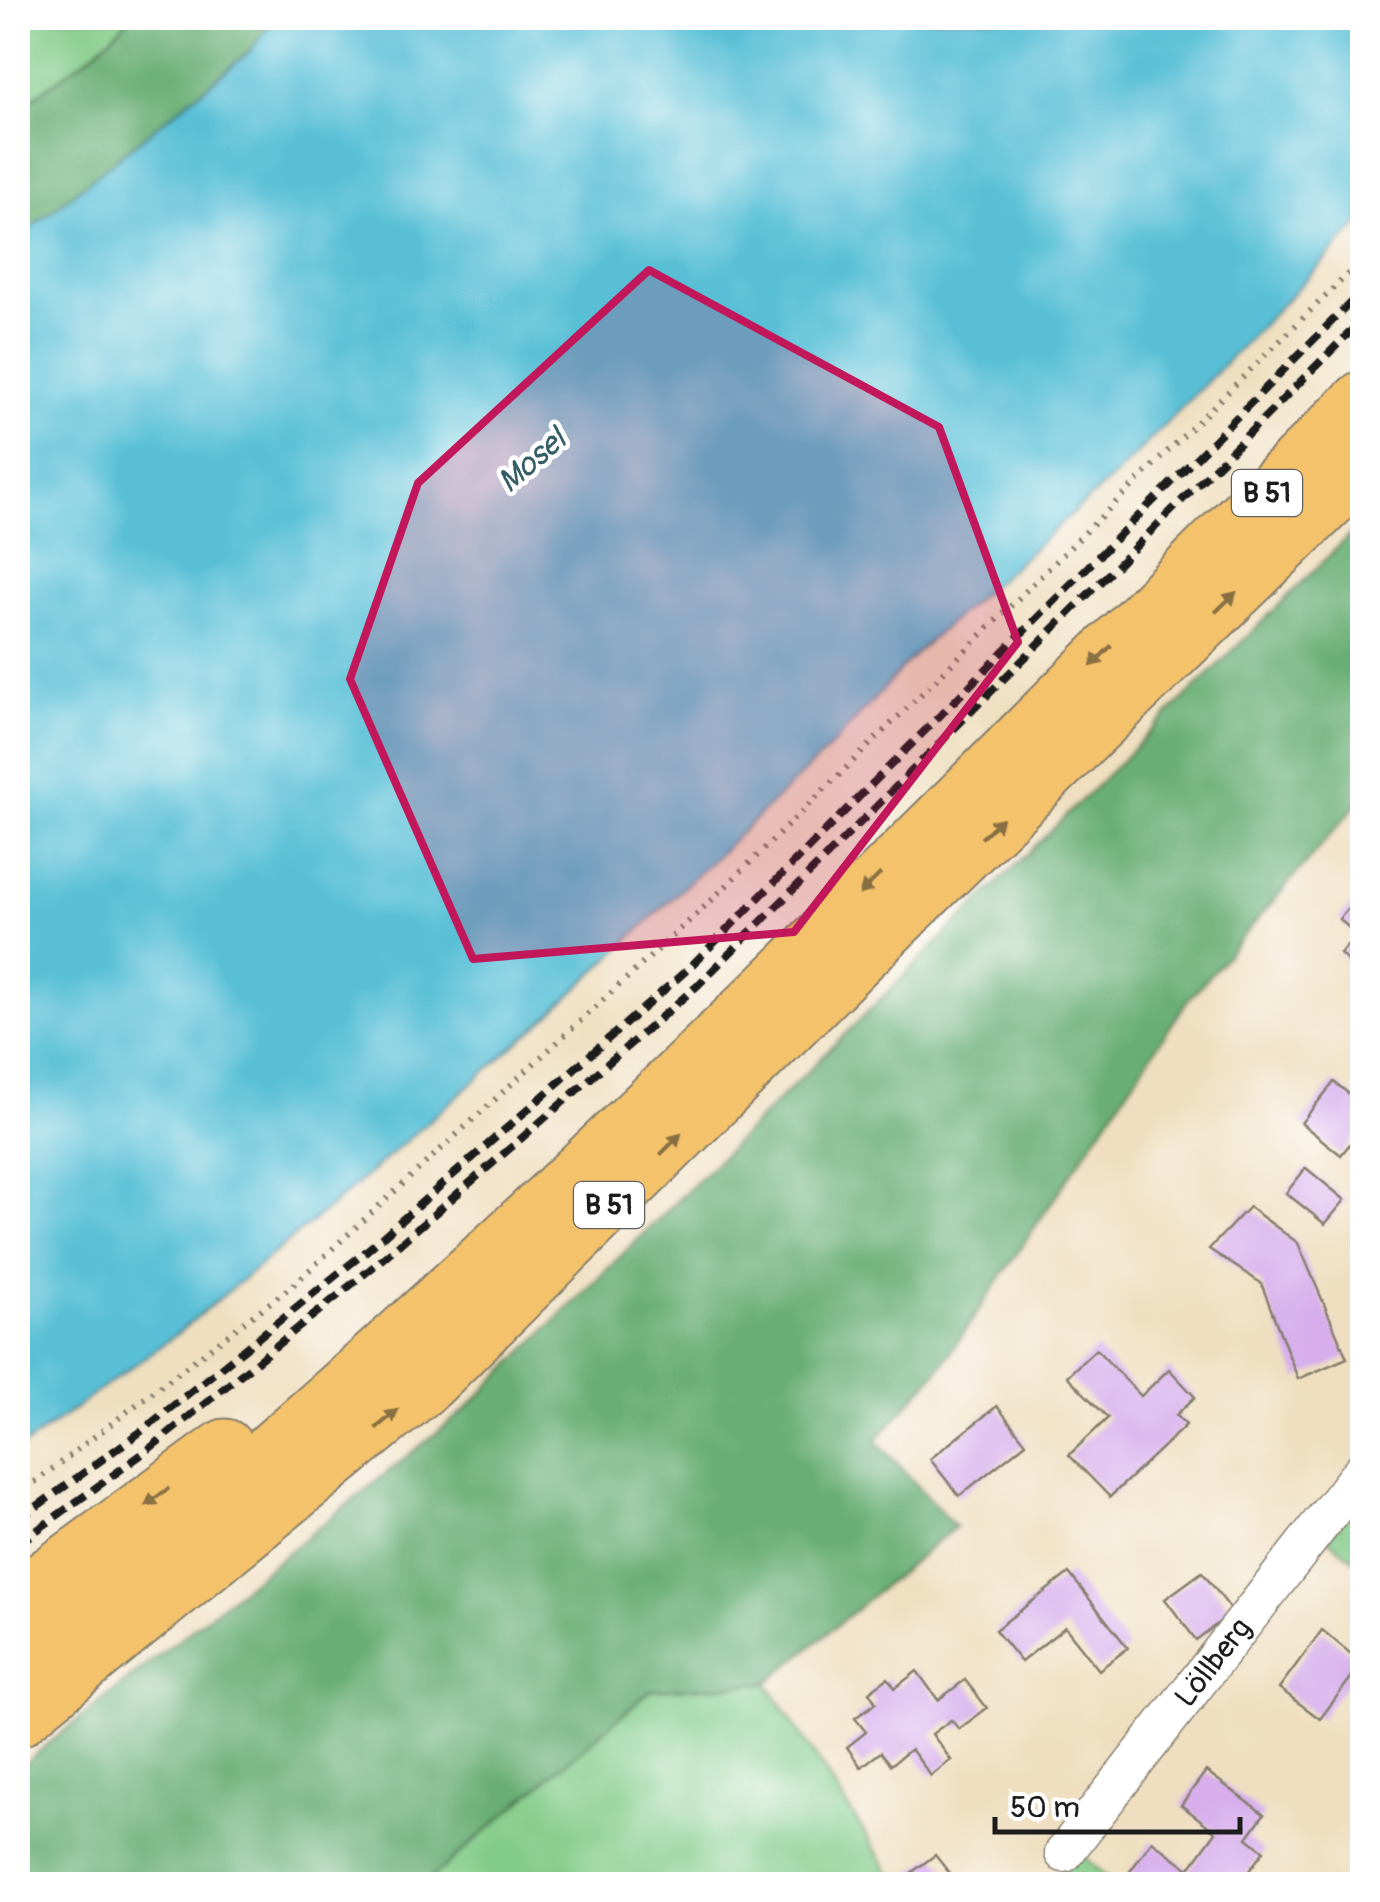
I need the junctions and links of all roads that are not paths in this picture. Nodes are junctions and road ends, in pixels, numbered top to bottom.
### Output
1 (1362, 399) edge
2 (1362, 469) edge
3 (517, 1232) junction
4 (1362, 1472) edge
5 (313, 1482) junction
6 (18, 1598) edge
7 (18, 1660) edge
8 (18, 1681) edge
9 (18, 1719) edge
10 (1064, 1853) dead end

1 -> 3 main road, B 51
5 -> 2 main road, B 51
3 -> 6 main road
3 - 7 main road, B 51
4 - 10 street, Löllberg
5 - 8 main road, B 51
5 - 9 main road

